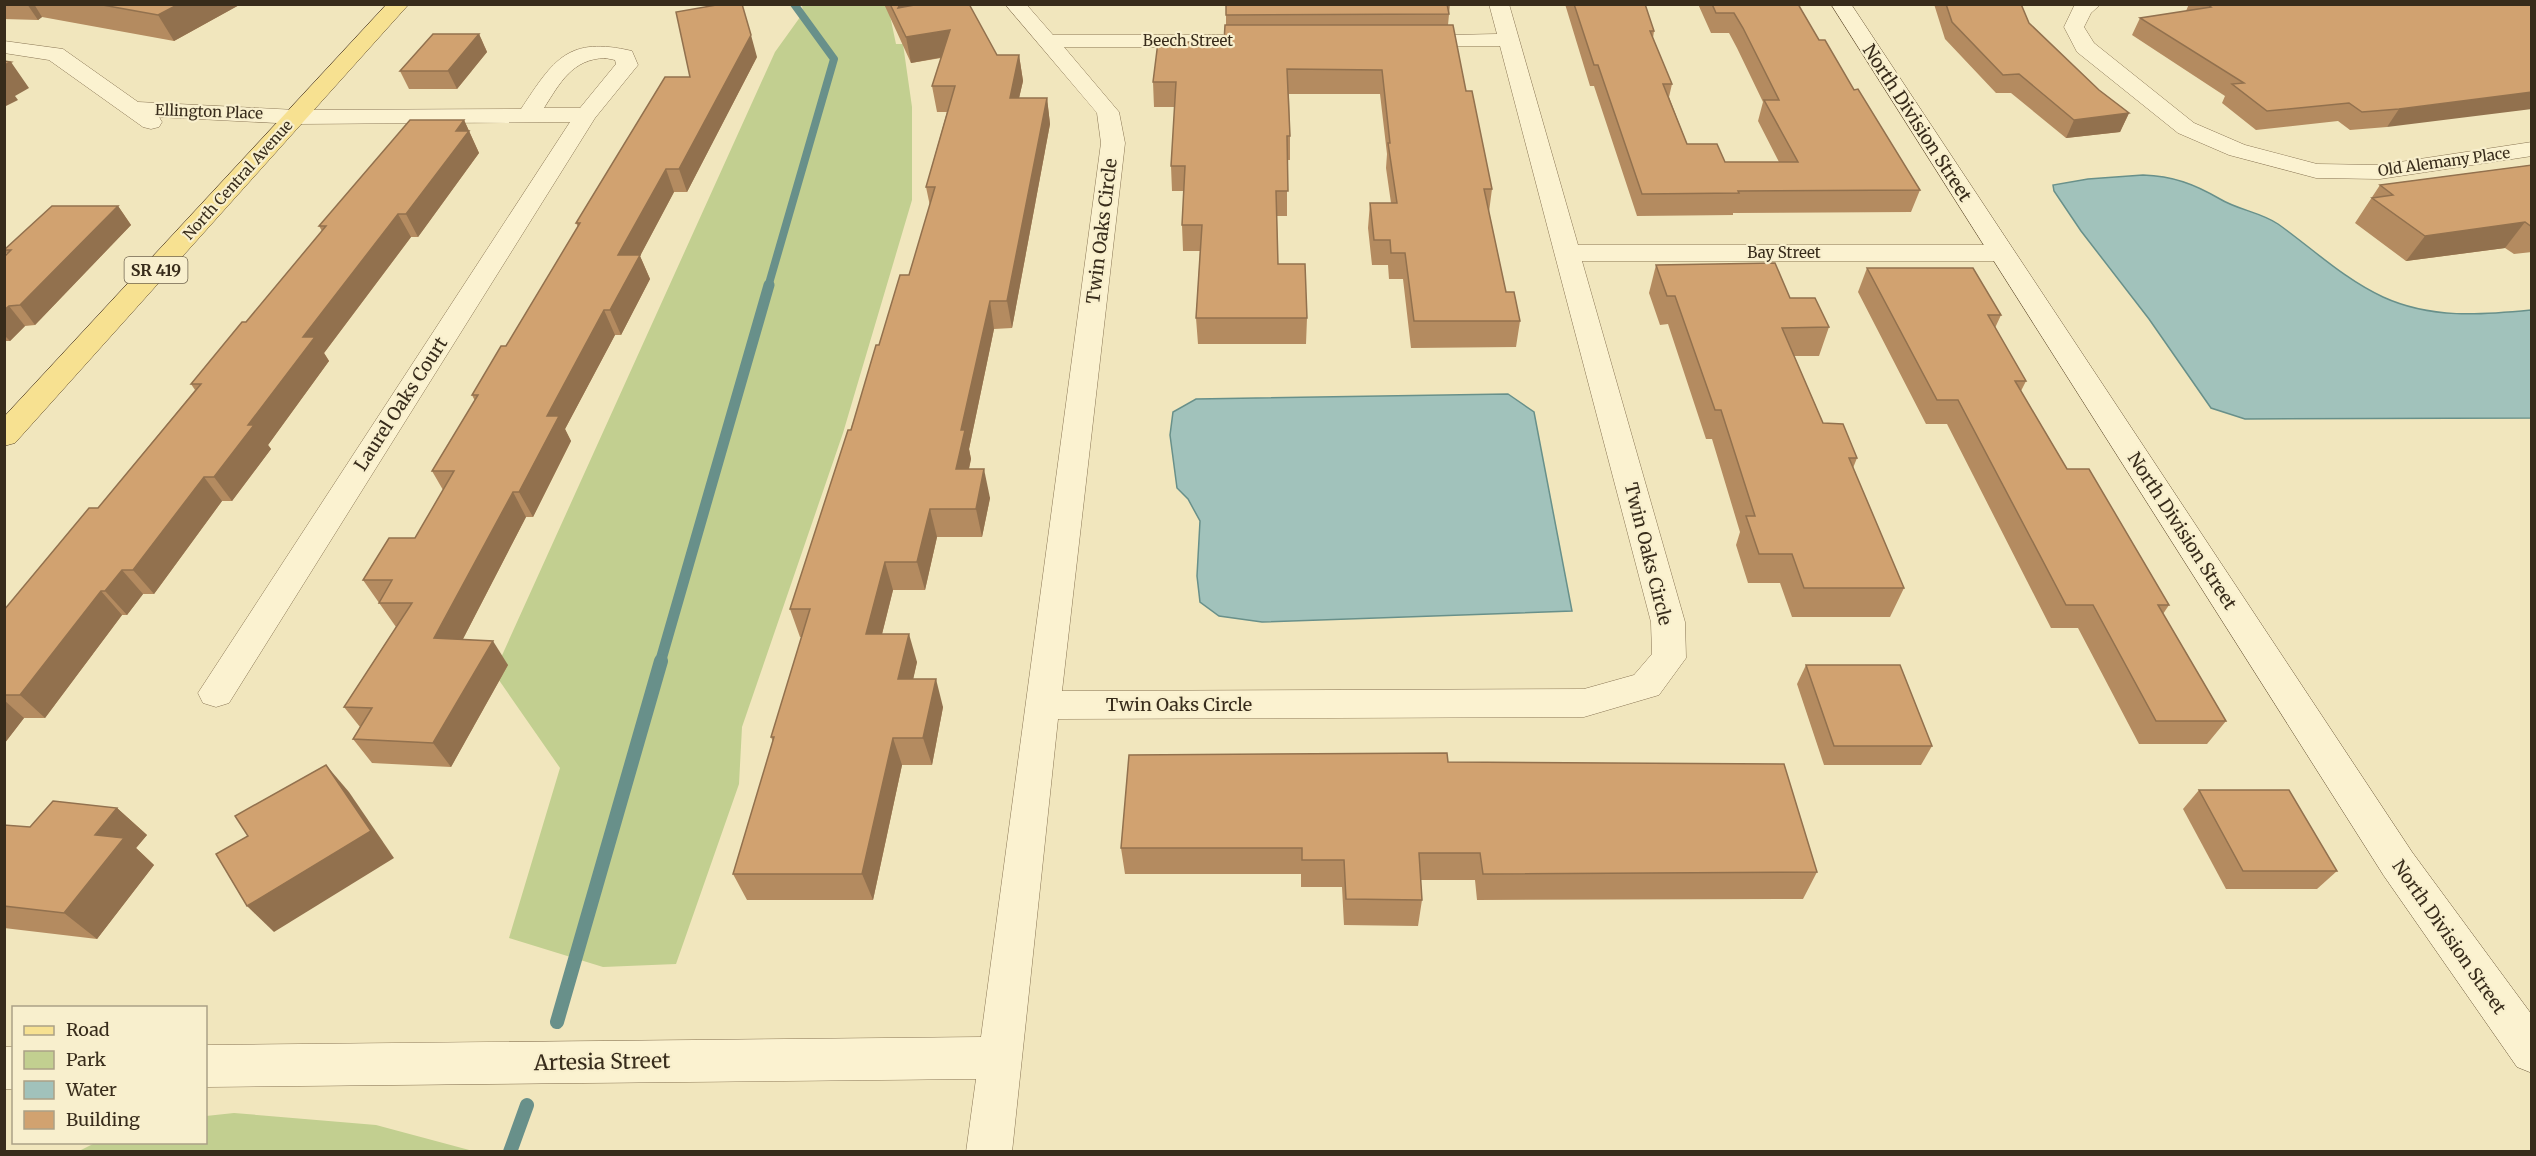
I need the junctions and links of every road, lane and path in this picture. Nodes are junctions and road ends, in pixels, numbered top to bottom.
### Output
1 (399, 4) edge
2 (1015, 4) edge
3 (1499, 4) edge
4 (1840, 4) edge
5 (2091, 4) edge
6 (1390, 40) edge
7 (1508, 40) junction
8 (1048, 41) junction
9 (1284, 41) edge
10 (4, 47) edge
11 (528, 115) junction
12 (586, 115) junction
13 (296, 117) junction
14 (2532, 148) edge
15 (1567, 253) junction
16 (2001, 253) junction
17 (4, 436) edge
18 (216, 693) dead end
19 (1042, 705) junction
20 (2532, 1052) edge
21 (999, 1058) junction
22 (207, 1066) edge
23 (989, 1152) edge

1 - 13 main road, North Central Avenue / SR 419
2 - 8 street, Twin Oaks Circle
3 - 7 street, Twin Oaks Circle
4 - 16 street, North Division Street
5 - 14 street, Old Alemany Place
6 - 7 street
7 - 15 street, Twin Oaks Circle
8 - 9 street, Beech Street
8 - 19 street, Twin Oaks Circle
10 - 13 street, Ellington Place
11 - 12 street
11 - 12 street, Laurel Oaks Court
11 - 13 street
12 - 18 street, Laurel Oaks Court
13 - 17 main road, North Central Avenue / SR 419
15 - 16 street, Bay Street
15 - 19 street, Twin Oaks Circle
16 - 20 street, North Division Street
19 - 21 street, Twin Oaks Circle
21 - 22 street, Artesia Street
21 - 23 street, Twin Oaks Circle

